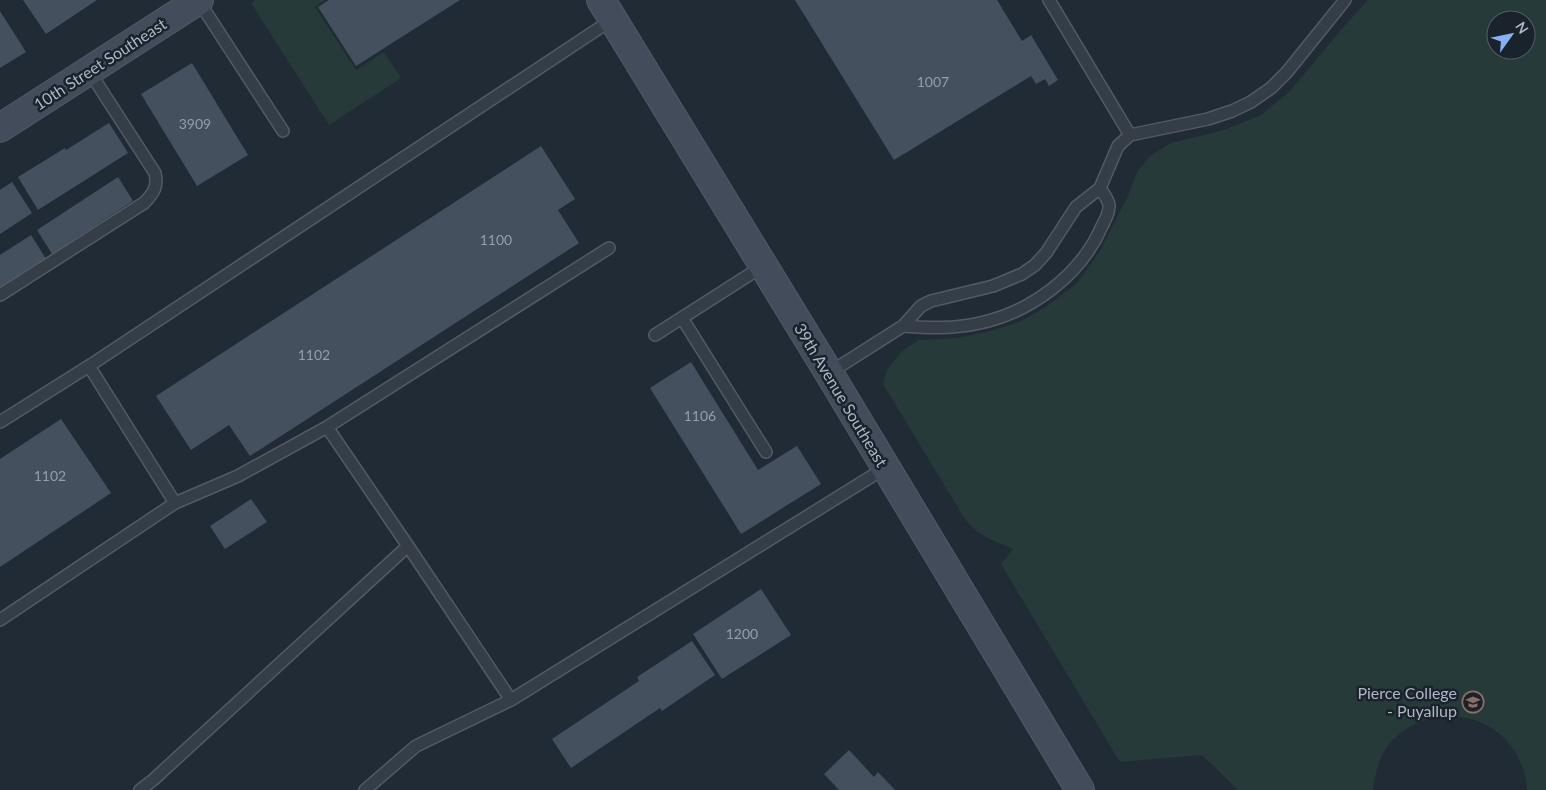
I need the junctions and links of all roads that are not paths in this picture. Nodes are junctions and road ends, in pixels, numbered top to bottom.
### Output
1 (199, 0) edge
2 (1049, 0) edge
3 (1345, 0) edge
4 (607, 10) edge
5 (89, 71) junction
6 (0, 128) edge
7 (283, 131) dead end
8 (1130, 135) junction
9 (1100, 188) junction
10 (609, 248) dead end
11 (763, 266) junction
12 (0, 295) edge
13 (682, 318) junction
14 (904, 326) junction
15 (654, 335) dead end
16 (89, 366) junction
17 (829, 374) junction
18 (0, 422) edge
19 (327, 427) junction
20 (766, 452) dead end
21 (885, 468) junction
22 (175, 503) junction
23 (408, 546) junction
24 (0, 620) edge
25 (511, 700) junction
26 (140, 790) edge
27 (365, 790) edge
28 (1080, 790) edge

1 - 5 main road, 10th Street Southeast
1 - 7 lane
2 - 8 lane
3 - 8 lane
4 - 11 main road, 39th Avenue Southeast
4 - 16 lane
5 - 6 main road, 10th Street Southeast
5 - 12 lane
8 - 9 lane
9 - 14 lane
9 - 14 lane
10 - 19 lane
11 - 13 lane
11 - 17 main road, 39th Avenue Southeast
13 - 15 lane
13 - 20 lane
14 - 17 lane
16 - 18 lane
16 - 22 lane
17 - 21 main road, 39th Avenue Southeast
19 - 22 lane
19 - 23 lane
21 - 25 lane
21 - 28 main road, 39th Avenue Southeast
22 - 24 lane
23 - 25 lane
23 - 26 lane
25 - 27 lane

